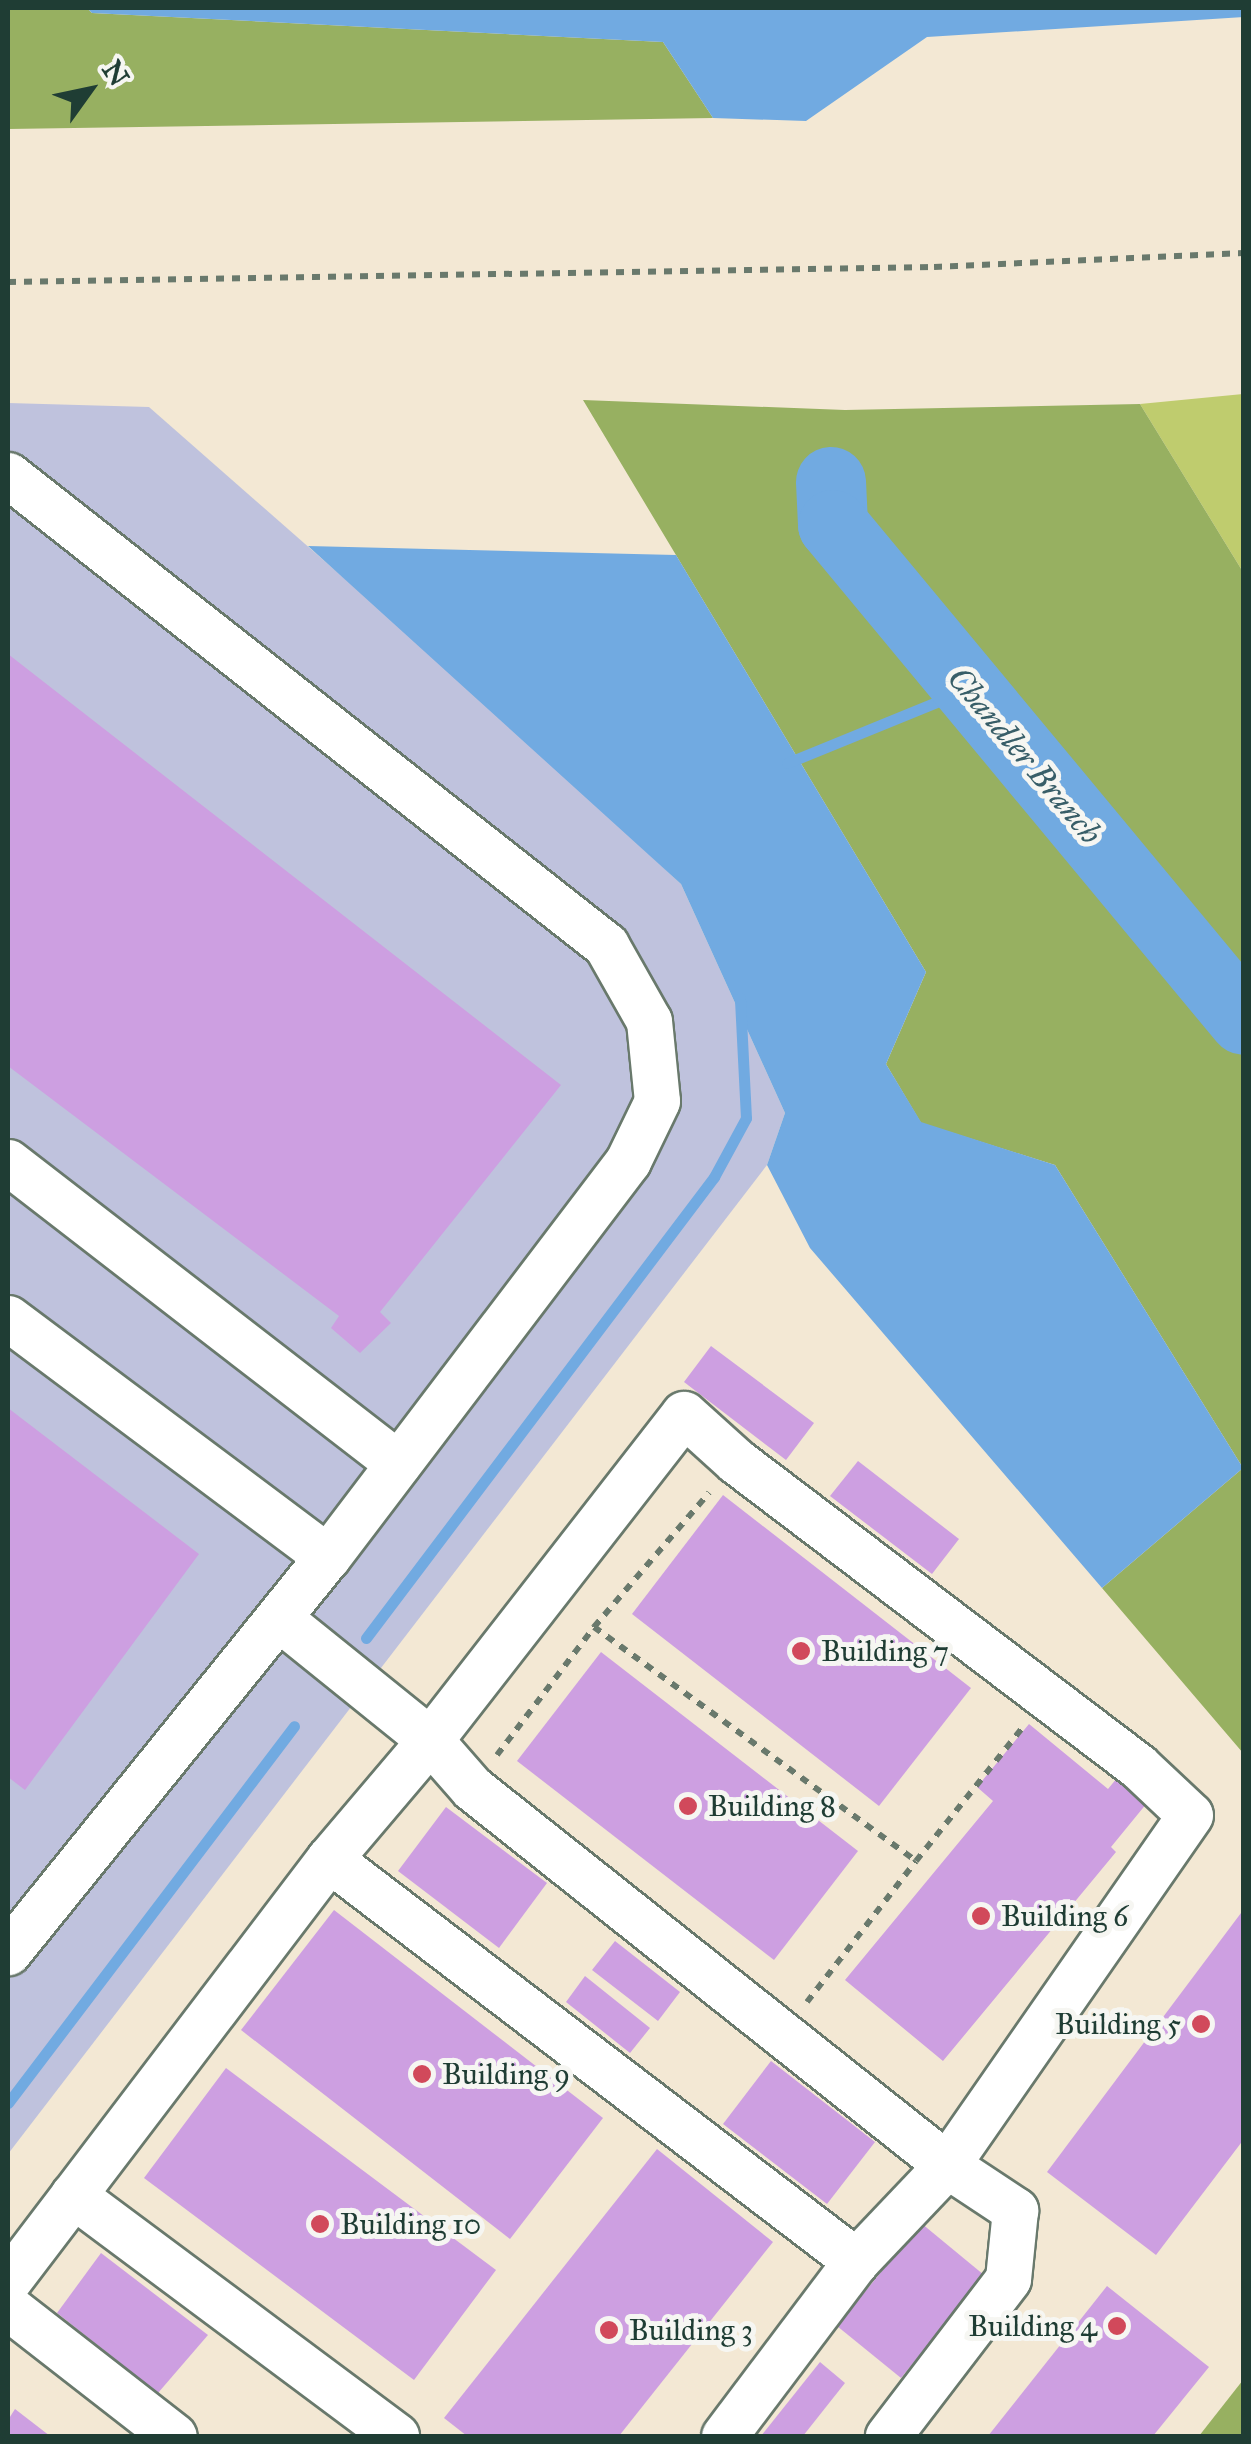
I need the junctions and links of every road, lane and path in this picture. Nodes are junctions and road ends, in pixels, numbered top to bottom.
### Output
1 (1244, 253) edge
2 (8, 282) edge
3 (8, 476) edge
4 (8, 1162) edge
5 (8, 1318) edge
6 (736, 1461) junction
7 (398, 1464) junction
8 (327, 1557) junction
9 (278, 1618) junction
10 (594, 1628) junction
11 (1048, 1697) junction
12 (430, 1740) junction
13 (472, 1788) junction
14 (329, 1859) junction
15 (916, 1861) junction
16 (8, 1952) edge
17 (781, 2036) junction
18 (947, 2165) junction
19 (73, 2195) junction
20 (856, 2261) junction
21 (8, 2281) edge
22 (8, 2306) edge
23 (174, 2436) edge
24 (396, 2436) edge
25 (724, 2436) edge
26 (888, 2436) edge

1 - 2 path
3 - 7 street
4 - 7 street
5 - 8 street
6 - 10 path
6 - 11 street
6 - 12 street
7 - 8 street
8 - 9 street
9 - 12 street
9 - 16 street
10 - 13 path
10 - 15 path
11 - 15 path
11 - 18 street
12 - 13 street
12 - 14 street
13 - 17 street
14 - 19 street
14 - 20 street
15 - 17 path
17 - 18 street
18 - 20 street
18 - 26 street
19 - 21 street
19 - 24 street
20 - 25 street
22 - 23 street

